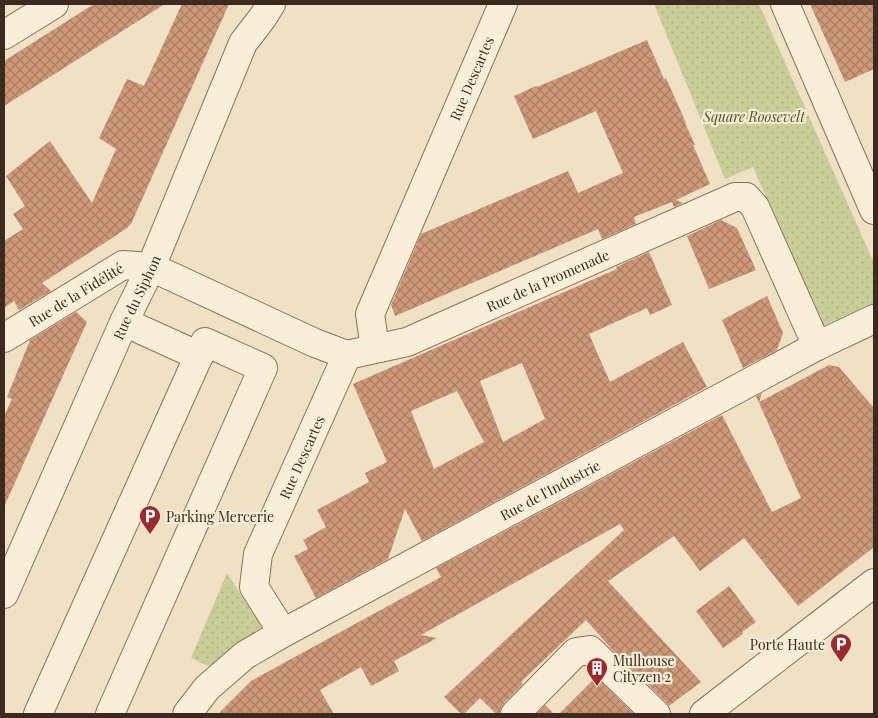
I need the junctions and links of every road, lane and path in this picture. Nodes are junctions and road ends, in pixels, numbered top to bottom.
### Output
1 (54, 4) edge
2 (503, 4) edge
3 (785, 4) edge
4 (263, 8) edge
5 (4, 35) edge
6 (874, 210) edge
7 (151, 267) junction
8 (874, 319) edge
9 (124, 322) junction
10 (4, 338) edge
11 (816, 346) junction
12 (375, 348) junction
13 (347, 355) junction
14 (199, 356) junction
15 (874, 583) edge
16 (4, 594) edge
17 (284, 633) junction
18 (38, 714) edge
19 (110, 714) edge
20 (188, 714) edge
21 (516, 714) edge
22 (656, 714) edge
23 (704, 714) edge

1 - 5 street
2 - 12 street, Rue Descartes
3 - 6 street
4 - 7 street, Rue du Siphon
7 - 9 street, Rue du Siphon
7 - 10 street, Rue de la Fidélité
7 - 13 street
8 - 11 street, Rue de l'Industrie
9 - 14 street
9 - 16 street, Rue du Siphon
11 - 12 street, Rue de la Promenade
11 - 17 street, Rue de l'Industrie
12 - 13 street, Rue de la Promenade
13 - 17 street, Rue Descartes
14 - 18 street
14 - 19 street
15 - 23 street
17 - 20 street
21 - 22 street

